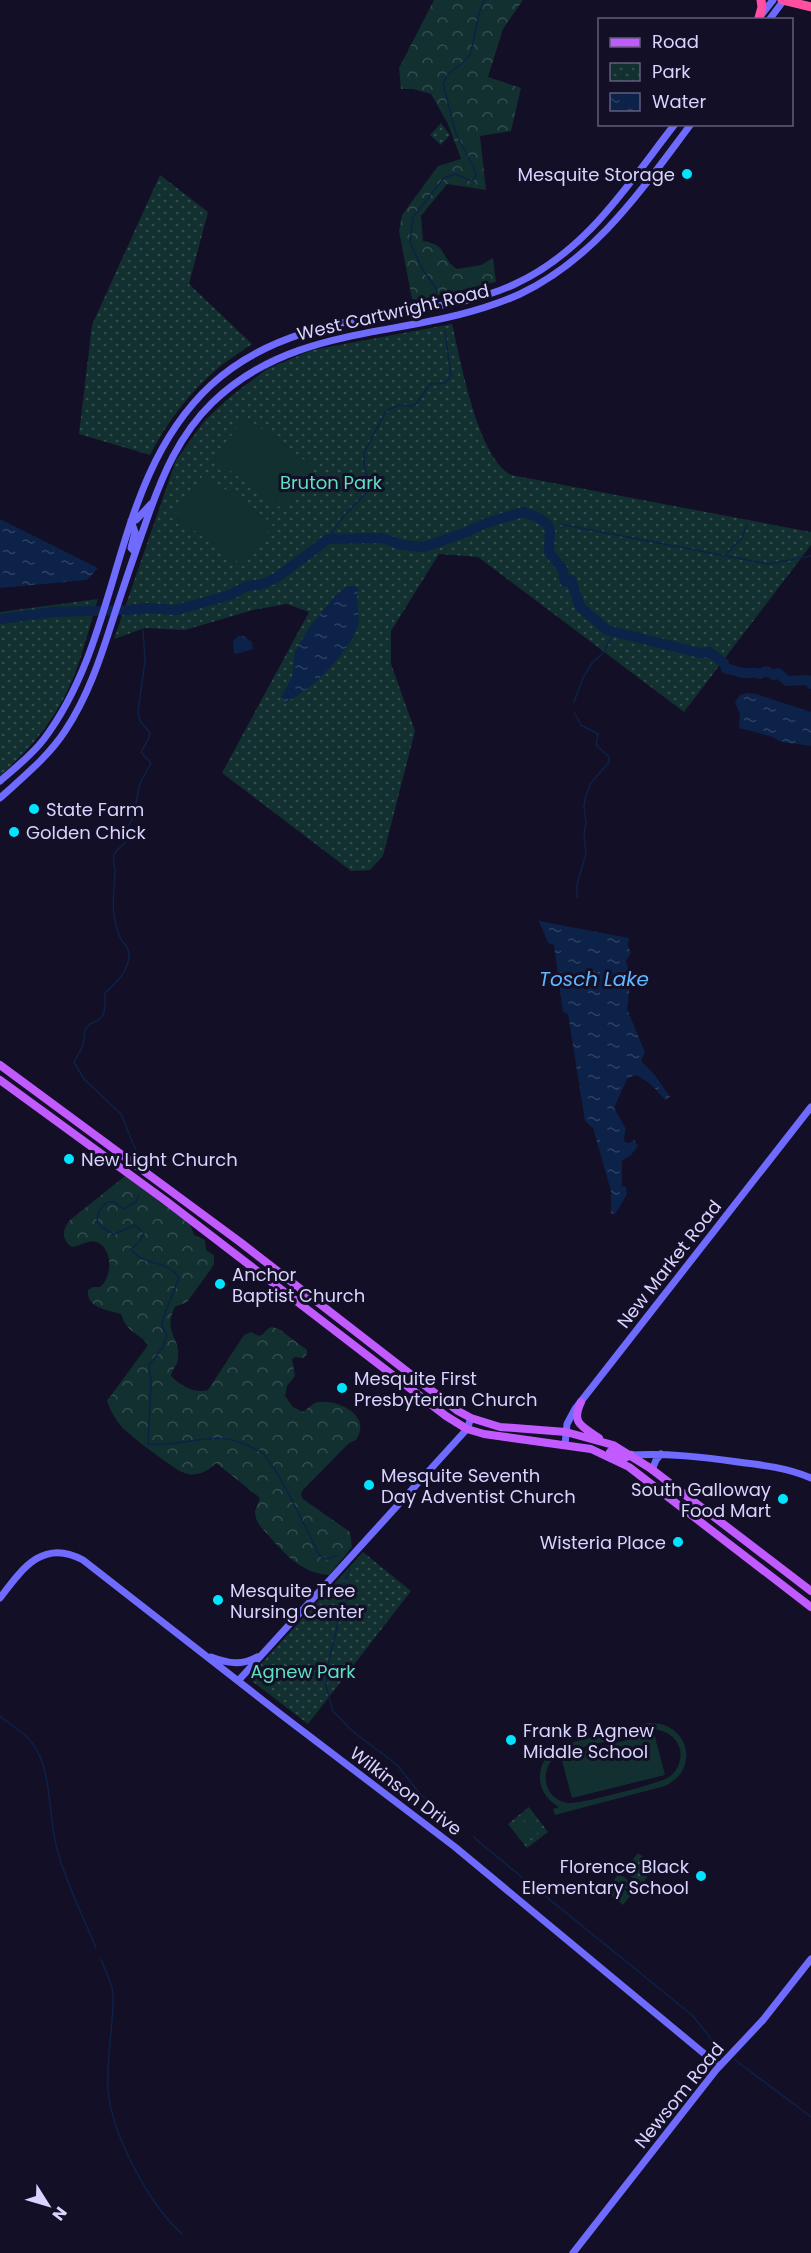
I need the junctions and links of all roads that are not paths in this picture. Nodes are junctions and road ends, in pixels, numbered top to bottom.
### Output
1 (761, 0) edge
2 (773, 0) edge
3 (783, 0) edge
4 (811, 7) edge
5 (762, 18) edge
6 (763, 18) edge
7 (763, 18) edge
8 (673, 126) edge
9 (689, 126) edge
10 (392, 313) junction
11 (394, 328) junction
12 (273, 345) junction
13 (278, 357) junction
14 (152, 504) junction
15 (131, 521) junction
16 (135, 552) junction
17 (27, 758) junction
18 (36, 766) junction
19 (0, 781) edge
20 (0, 798) edge
21 (0, 1065) edge
22 (0, 1080) edge
23 (811, 1107) edge
24 (100, 1138) junction
25 (92, 1149) junction
26 (261, 1258) junction
27 (253, 1268) junction
28 (378, 1349) junction
29 (371, 1359) junction
30 (409, 1373) junction
31 (402, 1383) junction
32 (581, 1402) junction
33 (471, 1418) junction
34 (467, 1429) junction
35 (566, 1432) junction
36 (605, 1441) junction
37 (565, 1445) junction
38 (591, 1449) junction
39 (661, 1454) junction
40 (631, 1455) junction
41 (652, 1470) junction
42 (811, 1478) edge
43 (726, 1525) junction
44 (718, 1535) junction
45 (811, 1592) edge
46 (0, 1598) edge
47 (811, 1607) edge
48 (264, 1652) junction
49 (203, 1654) junction
50 (238, 1681) junction
51 (811, 1959) edge
52 (720, 2066) junction
53 (573, 2253) edge

1 - 5 highway
2 - 6 main road
3 - 4 highway
3 - 7 main road
8 - 10 main road, West Cartwright Road
9 - 11 main road, West Cartwright Road
10 - 11 main road
10 - 12 main road, West Cartwright Road
11 - 13 main road, West Cartwright Road
12 - 13 main road
12 - 15 main road, West Cartwright Road
13 - 14 main road, West Cartwright Road
14 - 15 main road
14 - 16 main road, West Cartwright Road
15 - 16 main road
15 - 17 main road, West Cartwright Road
16 - 18 main road, West Cartwright Road
17 - 18 main road
17 - 19 main road, West Cartwright Road
18 - 20 main road, West Cartwright Road
21 - 24 main road
22 - 25 main road
23 - 32 main road, New Market Road
24 - 25 main road
24 - 26 main road
25 - 27 main road
26 - 27 main road
26 - 28 main road
27 - 29 main road
28 - 29 main road
28 - 30 main road
29 - 31 main road
30 - 31 main road
30 - 33 main road
31 - 34 main road
32 - 35 main road, New Market Road
32 - 36 main road
33 - 34 main road
33 - 35 main road
34 - 37 main road
34 - 48 main road
35 - 36 main road
35 - 37 main road, New Market Road
36 - 40 main road
37 - 38 main road
38 - 40 main road
38 - 44 main road
39 - 40 main road
39 - 41 main road
39 - 42 main road
40 - 41 main road
41 - 43 main road
43 - 44 main road
43 - 45 main road
44 - 47 main road
46 - 49 main road, Wilkinson Drive
48 - 49 main road
48 - 50 main road
49 - 50 main road, Wilkinson Drive
50 - 52 main road, Wilkinson Drive
51 - 52 main road, Newsom Road
52 - 53 main road, Newsom Road

